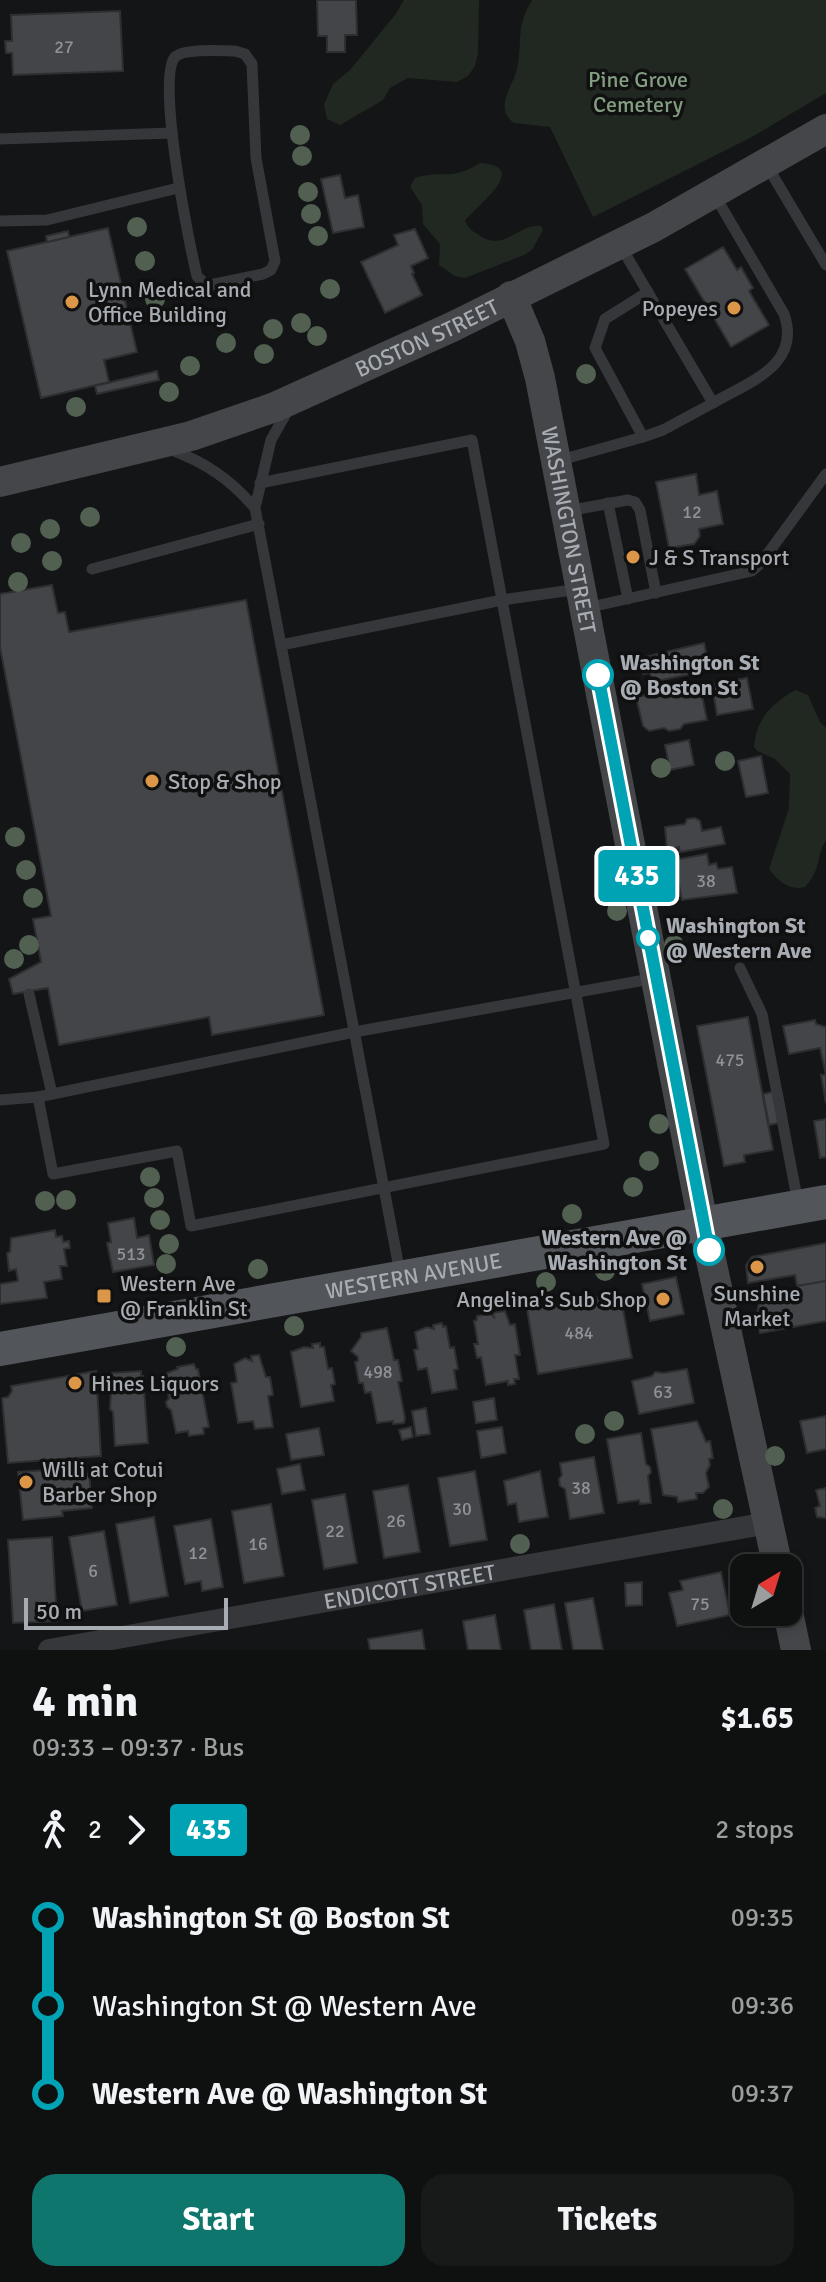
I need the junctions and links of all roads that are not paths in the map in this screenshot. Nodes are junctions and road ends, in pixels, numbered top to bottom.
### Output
1 (826, 129) edge
2 (172, 133) junction
3 (0, 139) edge
4 (766, 164) junction
5 (178, 188) junction
6 (714, 193) junction
7 (0, 221) edge
8 (619, 245) junction
9 (826, 265) edge
10 (648, 292) junction
11 (511, 296) junction
12 (297, 398) junction
13 (713, 403) junction
14 (643, 437) junction
15 (156, 444) junction
16 (557, 461) junction
17 (826, 474) edge
18 (0, 482) edge
19 (260, 483) junction
20 (608, 503) junction
21 (255, 508) junction
22 (567, 512) junction
23 (259, 524) junction
24 (92, 569) dead end
25 (656, 593) junction
26 (583, 598) junction
27 (628, 599) junction
28 (502, 600) junction
29 (281, 645) junction
30 (740, 968) dead end
31 (656, 978) junction
32 (576, 992) junction
33 (29, 994) dead end
34 (354, 1032) junction
35 (52, 1094) junction
36 (38, 1097) junction
37 (0, 1100) edge
38 (384, 1189) junction
39 (812, 1204) edge
40 (703, 1223) junction
41 (401, 1277) junction
42 (0, 1349) edge
43 (768, 1523) junction
44 (775, 1554) edge
45 (791, 1626) edge
46 (49, 1650) edge
47 (796, 1650) edge

1 - 4 main road, BOSTON STREET
2 - 3 lane
2 - 5 lane
2 - 5 lane
4 - 6 main road, BOSTON STREET
4 - 9 lane
5 - 7 lane
6 - 8 main road, BOSTON STREET
6 - 13 lane
8 - 10 lane
8 - 11 main road, BOSTON STREET
10 - 13 lane
10 - 14 lane
11 - 12 main road, BOSTON STREET
11 - 16 main road, WASHINGTON STREET
12 - 15 main road, BOSTON STREET
12 - 19 lane
13 - 14 lane
14 - 16 lane
15 - 18 main road, BOSTON STREET
15 - 21 lane
16 - 22 main road, WASHINGTON STREET
17 - 25 lane
19 - 21 lane
19 - 28 lane
20 - 22 lane
20 - 25 lane
20 - 27 lane
21 - 23 lane
22 - 26 main road, WASHINGTON STREET
23 - 24 lane
23 - 29 lane
25 - 27 lane
26 - 27 lane
26 - 28 lane
26 - 31 main road, WASHINGTON STREET
28 - 29 lane
28 - 32 lane
29 - 34 lane
30 - 39 lane
31 - 32 lane
31 - 40 main road, WASHINGTON STREET
32 - 34 lane
32 - 38 lane
33 - 35 lane
34 - 35 lane
34 - 38 lane
35 - 36 lane
36 - 37 lane
36 - 38 lane
38 - 41 lane
39 - 40 main road, WESTERN AVENUE
40 - 41 main road, WESTERN AVENUE
40 - 43 main road, WASHINGTON STREET
41 - 42 main road, WESTERN AVENUE
43 - 44 main road, WASHINGTON STREET
43 - 46 street, ENDICOTT STREET
45 - 47 main road

